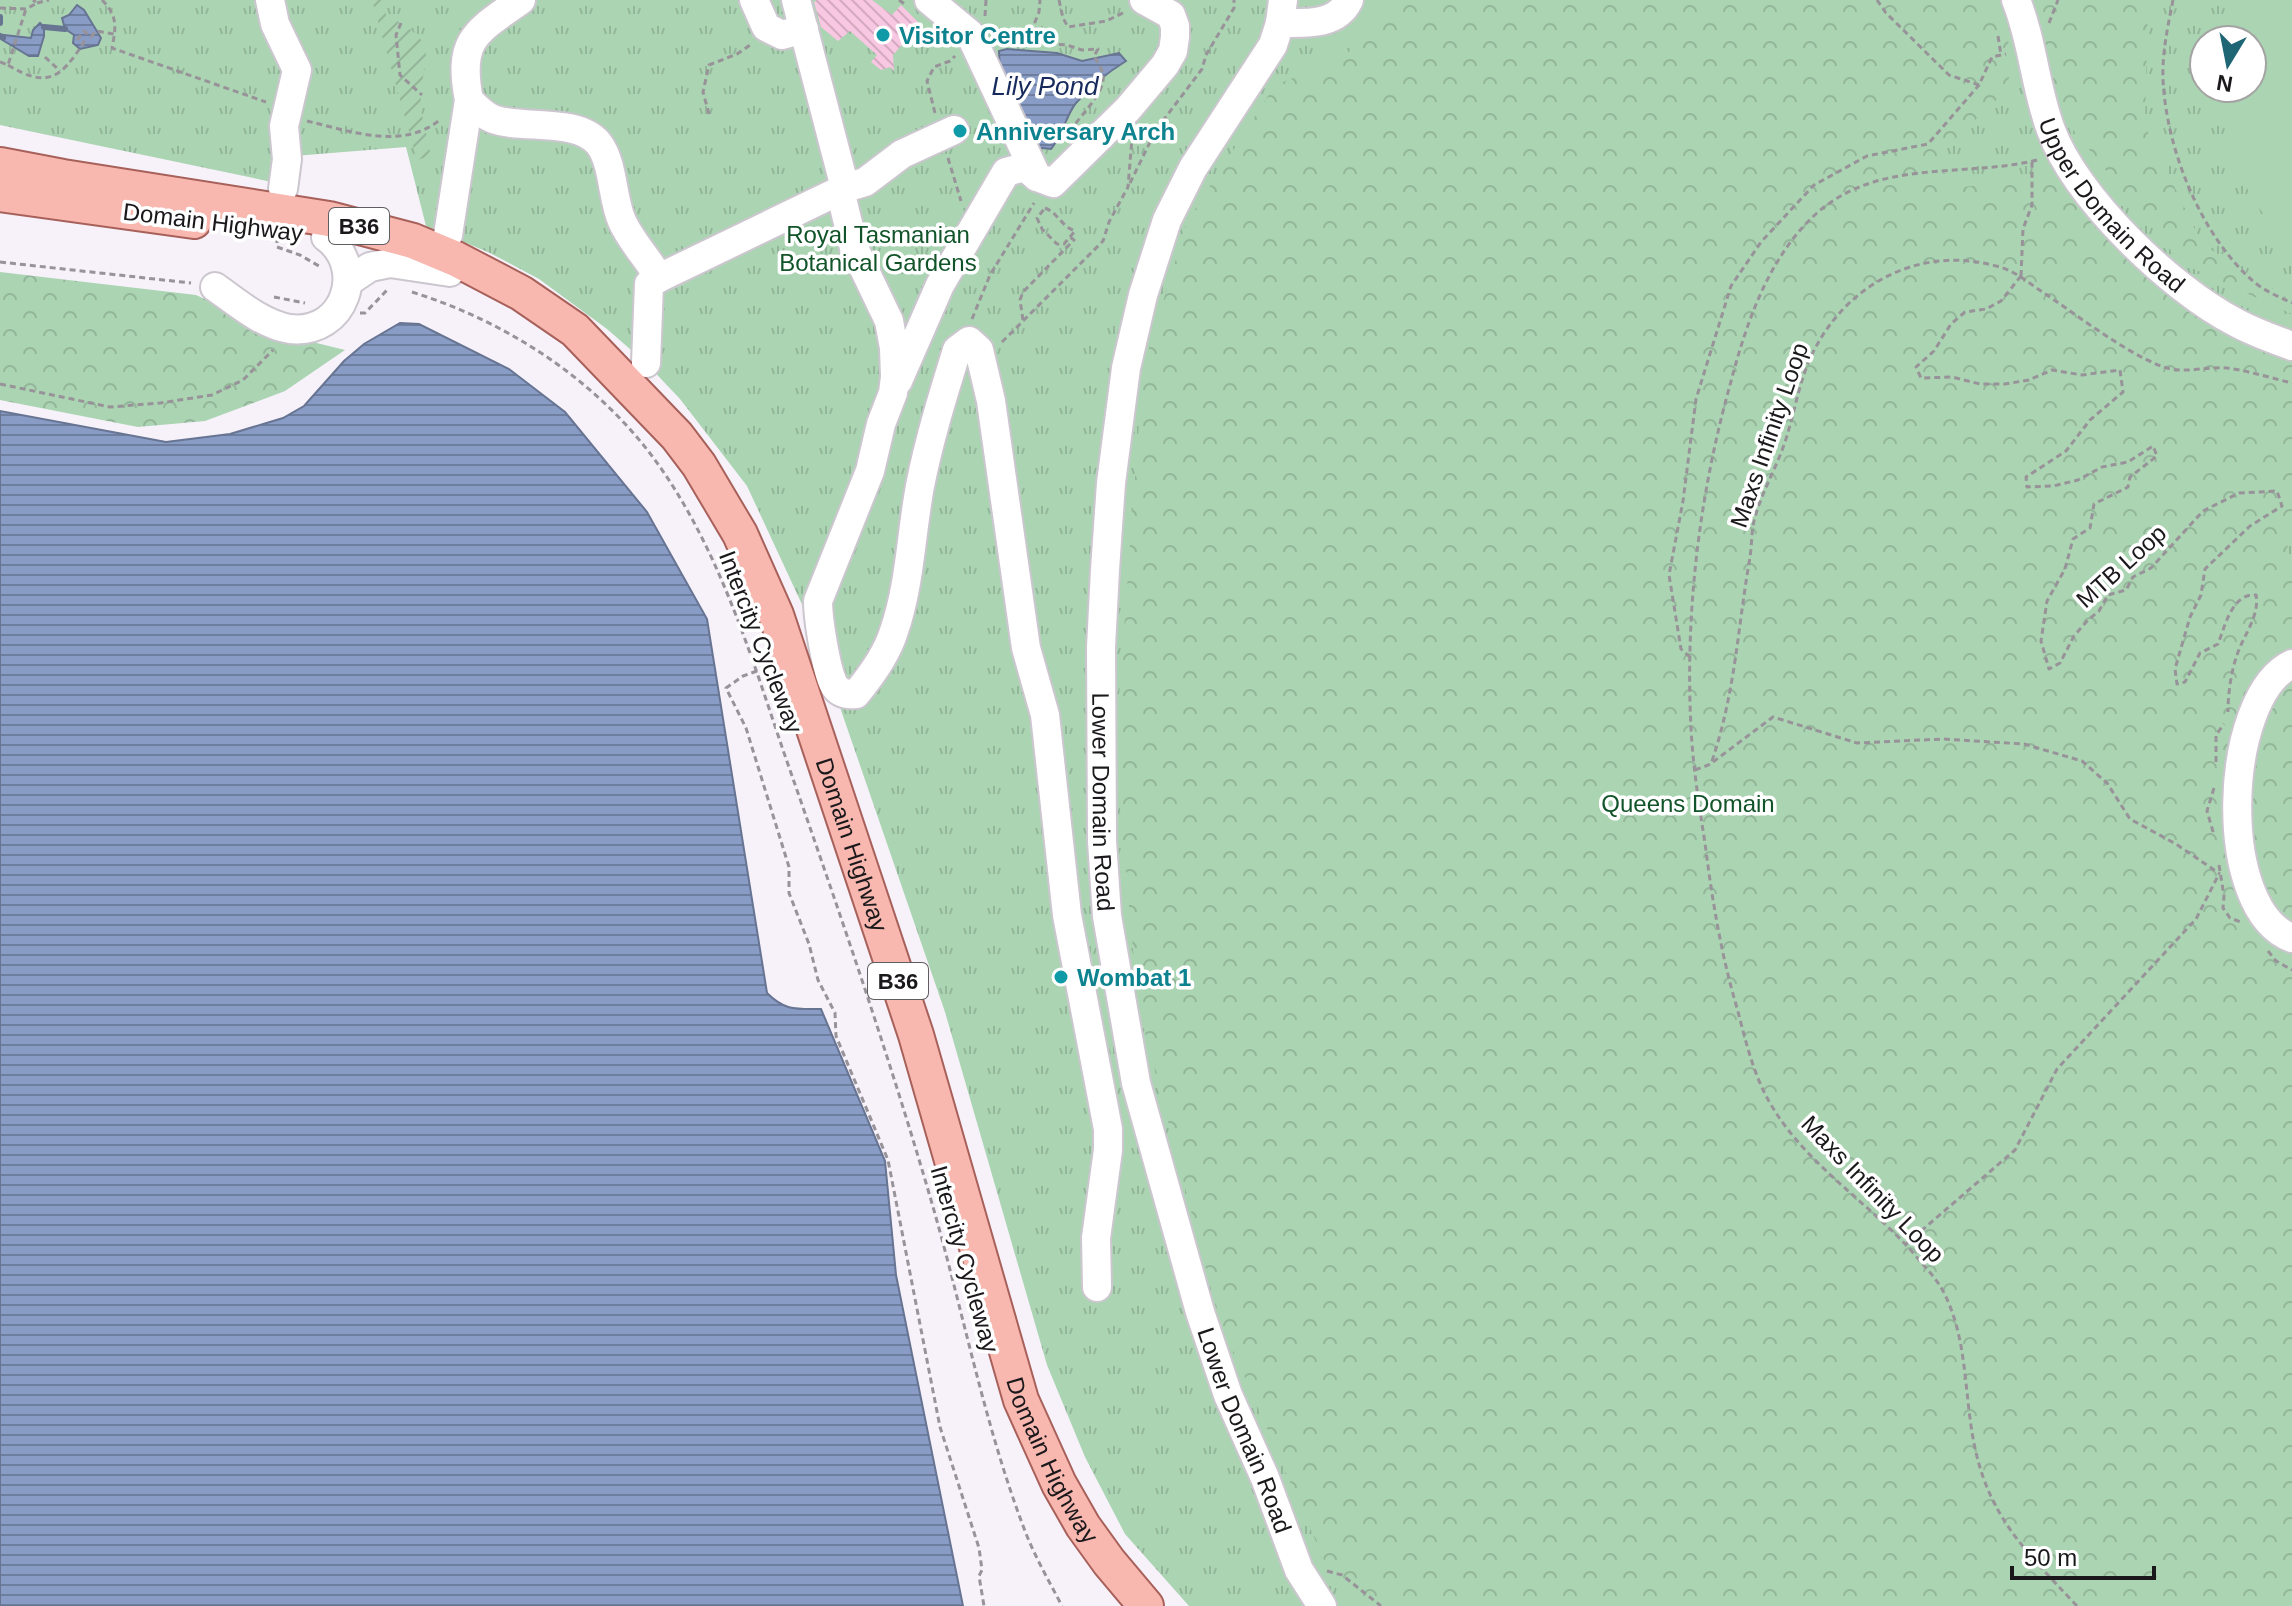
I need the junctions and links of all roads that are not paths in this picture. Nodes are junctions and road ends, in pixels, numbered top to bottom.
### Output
1 (270, 0) edge
2 (521, 0) edge
3 (754, 0) edge
4 (796, 0) edge
5 (929, 0) edge
6 (1349, 0) edge
7 (2016, 0) edge
8 (1138, 4) edge
9 (1282, 11) edge
10 (804, 29) junction
11 (468, 95) junction
12 (948, 132) road end
13 (0, 165) edge
14 (63, 177) junction
15 (1045, 180) junction
16 (4, 188) edge
17 (283, 189) dead end
18 (842, 189) junction
19 (448, 235) dead end
20 (326, 237) junction
21 (450, 272) junction
22 (336, 276) junction
23 (659, 278) junction
24 (215, 287) road end
25 (876, 292) junction
26 (931, 305) junction
27 (2292, 346) edge
28 (631, 368) junction
29 (893, 393) junction
30 (2292, 664) edge
31 (2292, 938) edge
32 (1097, 1287) dead end
33 (1146, 1606) edge
34 (1322, 1606) edge

1 - 17 street
2 - 11 street
3 - 10 street
4 - 10 street
5 - 15 street
6 - 9 street
7 - 27 street, Upper Domain Road
8 - 15 street
9 - 34 street, Lower Domain Road
10 - 18 street
11 - 19 street
11 - 23 street
12 - 18 street
13 - 14 main road, Domain Highway / B36
14 - 16 main road, Domain Highway / B36
14 - 28 main road, Domain Highway / B36
15 - 26 street
16 - 20 main road, Domain Highway / B36
18 - 23 street
18 - 25 street
20 - 21 main road, Domain Highway / B36
20 - 22 street
21 - 22 street
21 - 28 main road, Domain Highway / B36
22 - 24 street
23 - 28 street
25 - 26 street
25 - 29 street
26 - 29 street
28 - 33 main road, Domain Highway / B36
29 - 32 street
30 - 31 street

